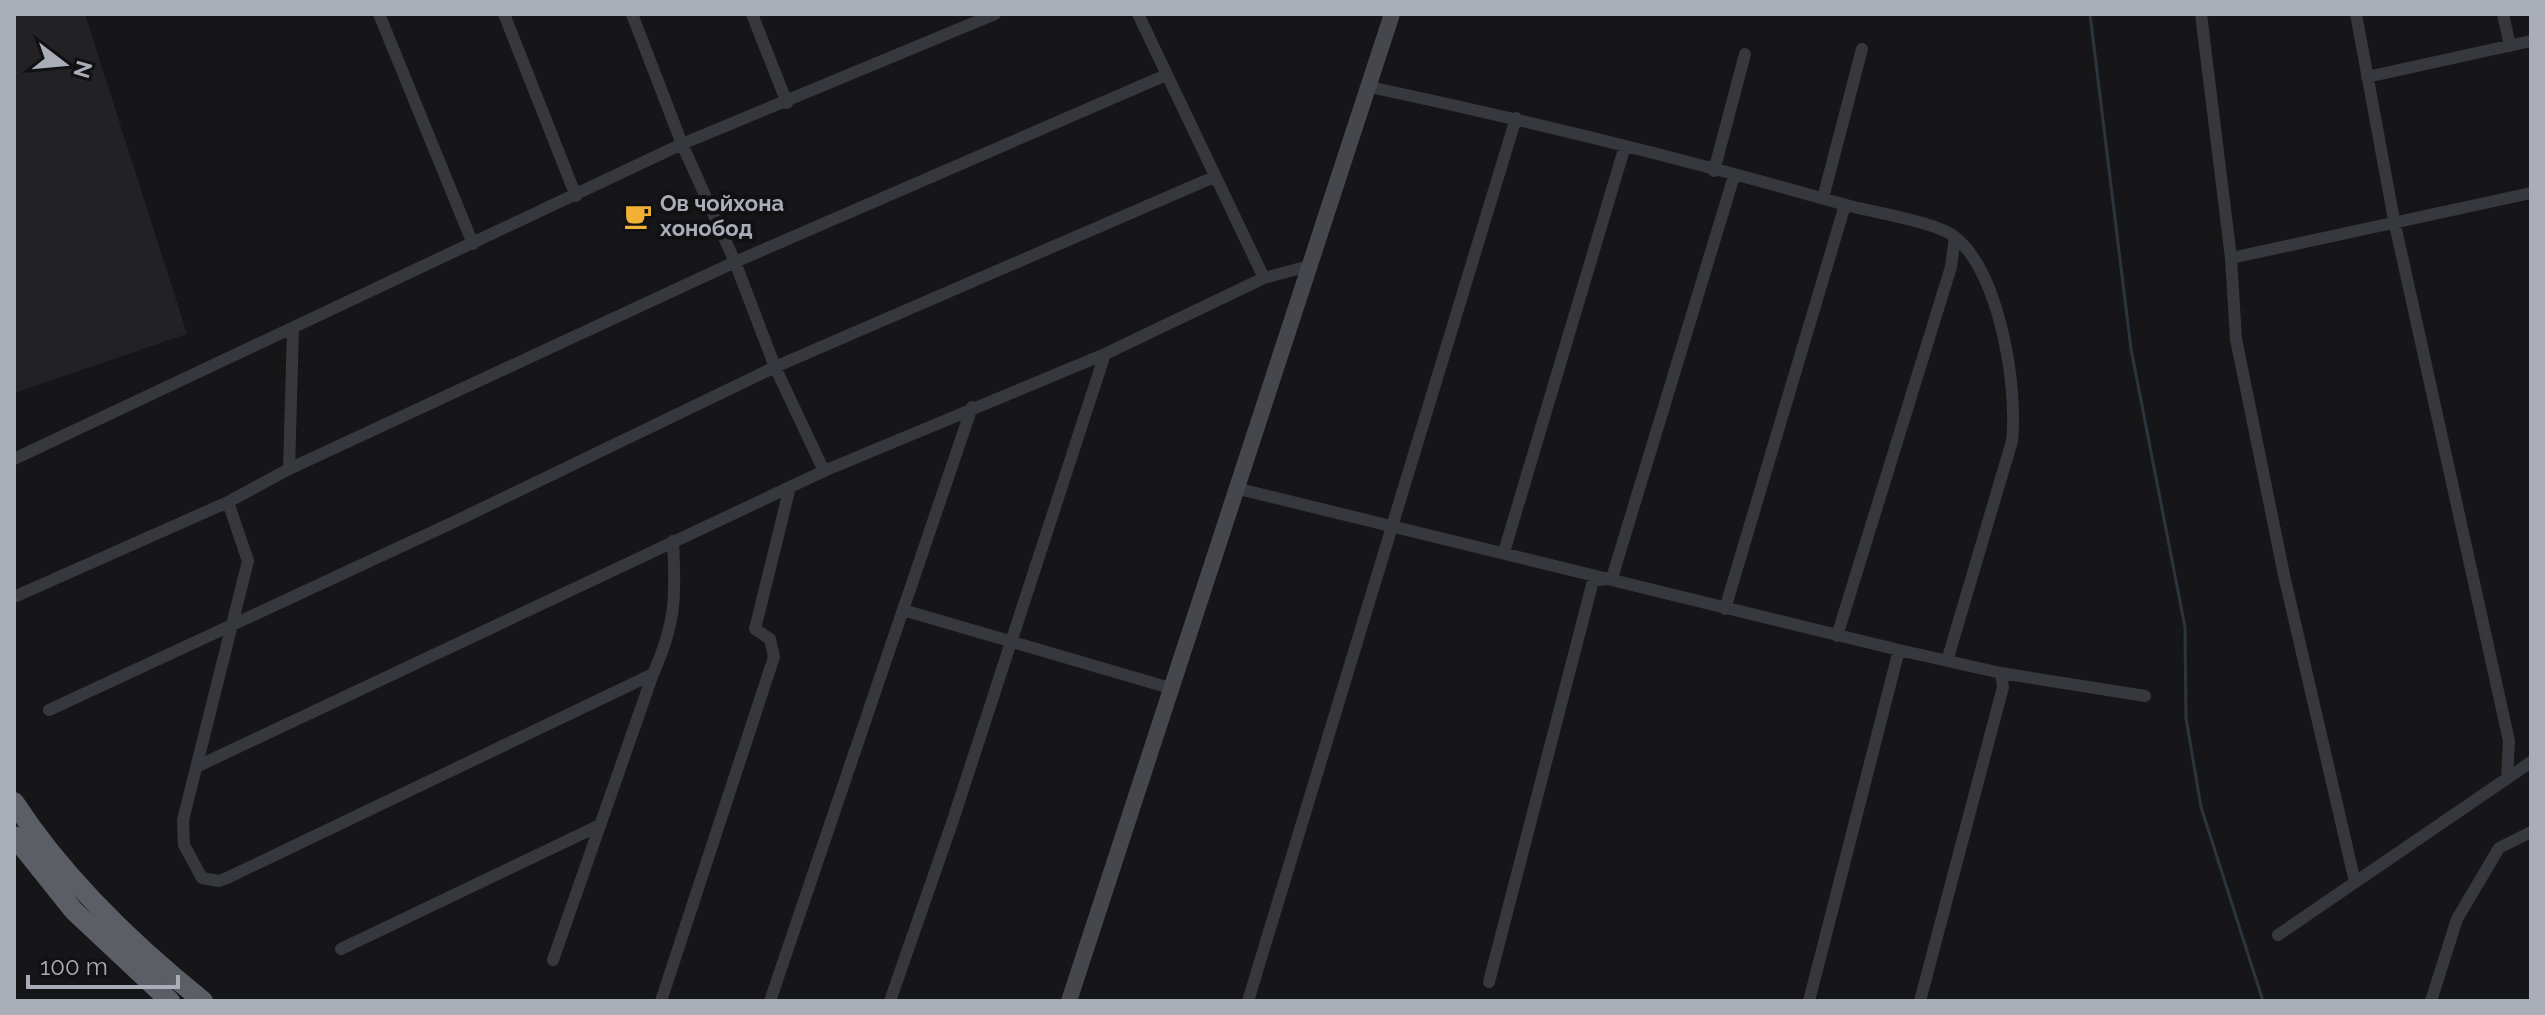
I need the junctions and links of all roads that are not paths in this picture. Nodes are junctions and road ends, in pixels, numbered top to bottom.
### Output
1 (379, 14) edge
2 (504, 14) edge
3 (632, 14) edge
4 (752, 14) edge
5 (995, 14) edge
6 (1138, 14) edge
7 (1392, 14) edge
8 (2201, 14) edge
9 (2356, 14) edge
10 (2503, 14) edge
11 (2531, 41) edge
12 (2510, 46) junction
13 (1862, 49) dead end
14 (1745, 54) dead end
15 (1166, 75) junction
16 (2367, 77) junction
17 (1370, 87) junction
18 (787, 103) junction
19 (1516, 118) junction
20 (682, 144) junction
21 (1625, 146) junction
22 (1714, 171) junction
23 (1734, 176) junction
24 (1214, 177) junction
25 (2531, 193) edge
26 (576, 196) junction
27 (1823, 198) junction
28 (1845, 205) junction
29 (2394, 220) junction
30 (1955, 237) junction
31 (473, 244) junction
32 (2231, 258) junction
33 (735, 262) junction
34 (1309, 266) junction
35 (1264, 278) junction
36 (293, 329) junction
37 (1105, 354) junction
38 (775, 367) junction
39 (972, 407) junction
40 (14, 459) edge
41 (289, 469) junction
42 (824, 471) junction
43 (790, 487) junction
44 (1235, 488) junction
45 (228, 502) junction
46 (1390, 525) junction
47 (673, 541) junction
48 (1504, 552) junction
49 (1612, 578) junction
50 (14, 597) edge
51 (1725, 609) junction
52 (903, 610) junction
53 (232, 622) junction
54 (1837, 636) junction
55 (1012, 641) junction
56 (1899, 650) junction
57 (1947, 661) junction
58 (2001, 673) junction
59 (653, 674) junction
60 (1170, 688) junction
61 (2145, 696) dead end
62 (49, 710) dead end
63 (2531, 762) edge
64 (196, 767) junction
65 (2507, 777) junction
66 (14, 802) edge
67 (600, 825) junction
68 (2531, 832) edge
69 (14, 836) edge
70 (2355, 882) junction
71 (2278, 935) dead end
72 (341, 949) dead end
73 (553, 960) dead end
74 (1489, 982) dead end
75 (170, 1001) edge
76 (203, 1001) edge
77 (661, 1001) edge
78 (770, 1001) edge
79 (890, 1001) edge
80 (1069, 1001) edge
81 (1248, 1001) edge
82 (1809, 1001) edge
83 (1920, 1001) edge
84 (2431, 1001) edge

1 - 31 street
2 - 26 street
3 - 20 street
4 - 18 street
5 - 18 street
6 - 15 street
7 - 17 main road
8 - 32 street
9 - 16 street
10 - 12 street
11 - 12 street
12 - 16 street
13 - 27 street
14 - 22 street
15 - 24 street
15 - 33 street
16 - 29 street
17 - 19 street
17 - 34 main road
18 - 20 street
19 - 21 street
19 - 46 street
20 - 26 street
20 - 33 street
21 - 22 street
21 - 48 street
22 - 23 street
23 - 27 street
23 - 49 street
24 - 35 street
24 - 38 street
25 - 29 street
26 - 31 street
27 - 28 street
28 - 30 street
28 - 51 street
29 - 32 street
29 - 65 street
30 - 54 street
30 - 57 street
31 - 36 street
32 - 70 street
33 - 38 street
33 - 41 street
34 - 35 street
34 - 44 main road
35 - 37 street
36 - 40 street
36 - 41 street
37 - 39 street
37 - 55 street
38 - 42 street
38 - 53 street
39 - 42 street
39 - 52 street
41 - 45 street
42 - 43 street
43 - 47 street
43 - 77 street
44 - 46 street
44 - 60 main road
45 - 50 street
45 - 53 street
46 - 48 street
46 - 81 street
47 - 59 street
47 - 64 street
48 - 49 street
49 - 51 street
49 - 74 street
51 - 54 street
52 - 55 street
52 - 78 street
53 - 62 street
53 - 64 street
54 - 56 street
55 - 60 street
55 - 79 street
56 - 57 street
56 - 82 street
57 - 58 street
58 - 61 street
58 - 83 street
59 - 64 street
59 - 67 street
60 - 80 main road
63 - 65 street
65 - 70 street
66 - 76 highway
67 - 72 street
67 - 73 street
68 - 84 street
69 - 75 highway
70 - 71 street

